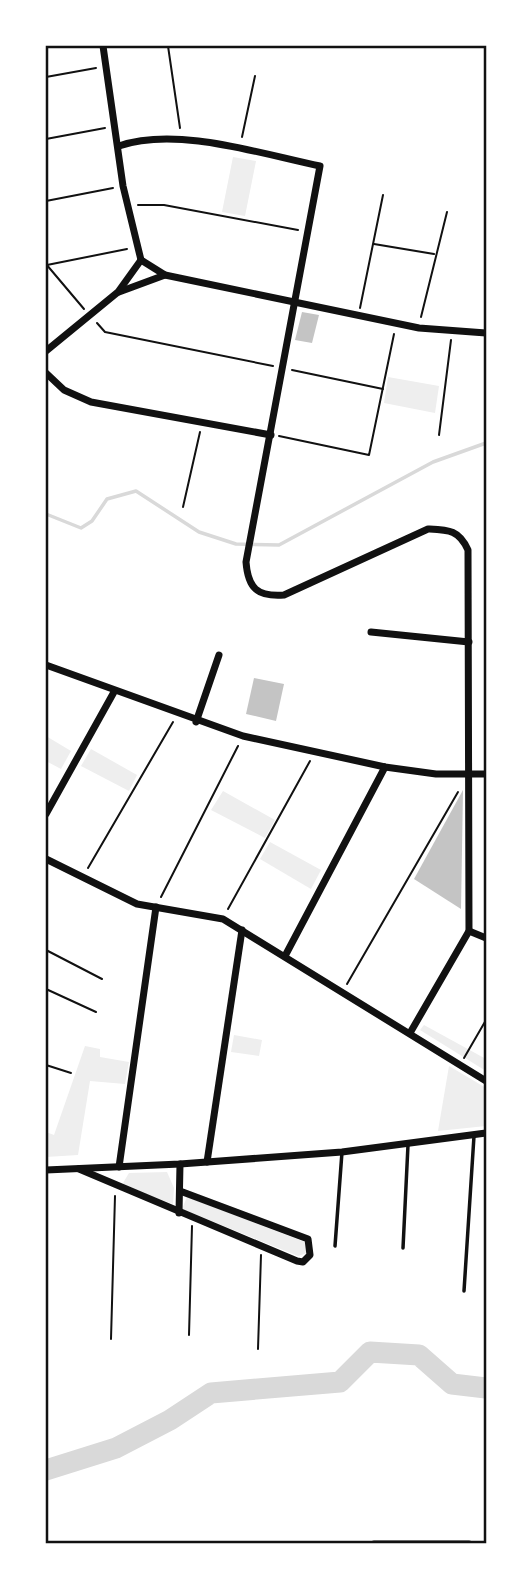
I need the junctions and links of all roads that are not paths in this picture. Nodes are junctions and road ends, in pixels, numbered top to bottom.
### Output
1 (103, 46) edge
2 (120, 146) junction
3 (141, 260) junction
4 (165, 275) junction
5 (118, 292) junction
6 (296, 301) junction
7 (486, 333) edge
8 (46, 351) edge
9 (46, 373) edge
10 (271, 435) junction
11 (371, 632) dead end
12 (469, 642) junction
13 (219, 655) dead end
14 (46, 665) edge
15 (114, 692) junction
16 (196, 722) junction
17 (385, 767) junction
18 (468, 774) junction
19 (486, 774) edge
20 (46, 814) edge
21 (46, 859) edge
22 (156, 908) junction
23 (242, 930) junction
24 (469, 931) junction
25 (486, 938) edge
26 (285, 956) junction
27 (410, 1033) junction
28 (486, 1081) edge
29 (486, 1133) edge
30 (474, 1135) junction
31 (408, 1142) junction
32 (342, 1152) junction
33 (207, 1162) junction
34 (180, 1164) junction
35 (76, 1167) junction
36 (119, 1167) junction
37 (46, 1170) edge
38 (180, 1191) junction
39 (179, 1213) junction
40 (335, 1246) dead end
41 (403, 1248) dead end
42 (464, 1291) dead end
43 (374, 1544) edge
44 (469, 1544) edge

1 - 2 street
2 - 3 street
2 - 6 street
3 - 4 street
3 - 5 street
4 - 5 street
4 - 6 street
5 - 8 street
6 - 7 street
6 - 10 street
9 - 10 street
10 - 12 street
11 - 12 street
12 - 18 street
13 - 16 street
14 - 15 street
15 - 16 street
15 - 20 street
16 - 17 street
17 - 18 street
17 - 26 street
18 - 19 street
18 - 24 street
21 - 22 street
22 - 23 street
22 - 36 street
23 - 26 street
23 - 33 street
24 - 25 street
24 - 27 street
26 - 27 street
27 - 28 street
29 - 30 street
30 - 31 street
30 - 42 lane
31 - 32 street
31 - 41 lane
32 - 33 street
32 - 40 lane
33 - 34 street
34 - 36 street
34 - 38 street
35 - 36 street
35 - 37 street
35 - 39 street
38 - 39 street
38 - 39 street
43 - 44 street

